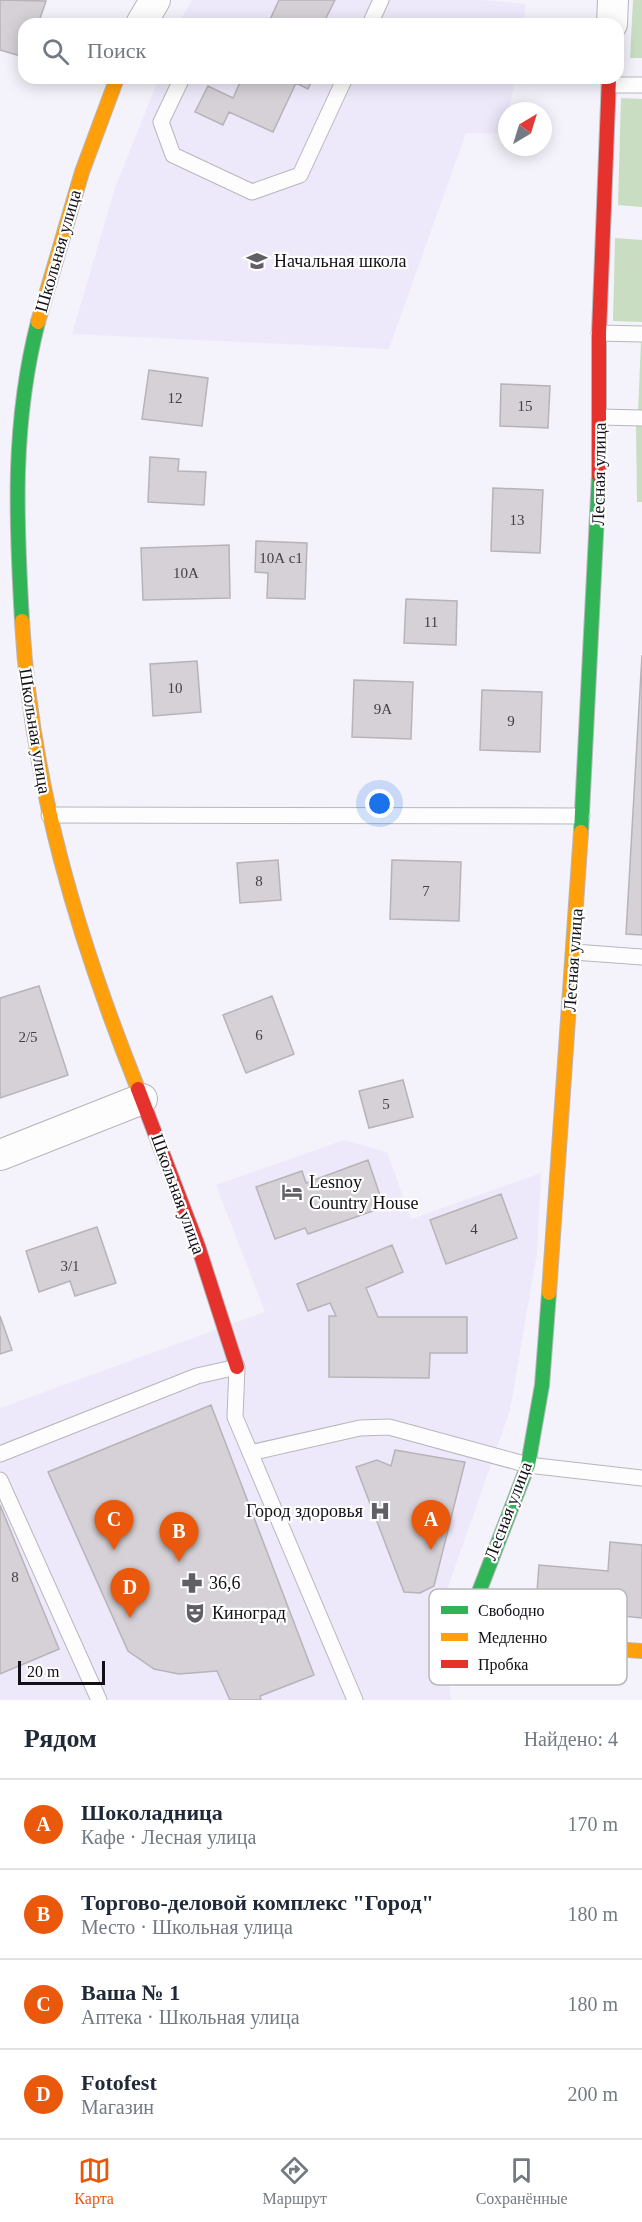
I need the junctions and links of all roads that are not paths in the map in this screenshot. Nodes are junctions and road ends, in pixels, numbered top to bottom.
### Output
1 (155, 0) edge
2 (381, 0) edge
3 (614, 0) edge
4 (144, 18) edge
5 (373, 18) edge
6 (612, 18) edge
7 (624, 83) edge
8 (114, 84) edge
9 (179, 84) edge
10 (342, 84) edge
11 (609, 84) edge
12 (642, 85) edge
13 (599, 333) junction
14 (642, 334) edge
15 (600, 417) junction
16 (642, 418) edge
17 (49, 815) junction
18 (582, 816) junction
19 (574, 952) junction
20 (642, 957) edge
21 (142, 1099) junction
22 (0, 1155) edge
23 (237, 1367) junction
24 (250, 1453) junction
25 (0, 1454) edge
26 (528, 1464) junction
27 (642, 1478) edge
28 (0, 1480) edge
29 (480, 1589) edge
30 (627, 1650) edge
31 (642, 1651) edge
32 (99, 1700) edge
33 (355, 1700) edge

1 - 4 street
2 - 5 lane
3 - 6 street
7 - 12 lane
8 - 17 street, Школьная улица
9 - 10 lane
11 - 13 street, Лесная улица
13 - 14 lane
13 - 15 street, Лесная улица
15 - 16 lane
15 - 18 street, Лесная улица
17 - 18 lane
17 - 21 street, Школьная улица
18 - 19 street, Лесная улица
19 - 20 lane
19 - 26 street, Лесная улица
21 - 22 street
21 - 23 street, Школьная улица
23 - 24 lane
23 - 25 lane
24 - 26 lane
24 - 33 lane
26 - 27 lane
26 - 29 street, Лесная улица
28 - 32 lane
30 - 31 street, Лесная улица

